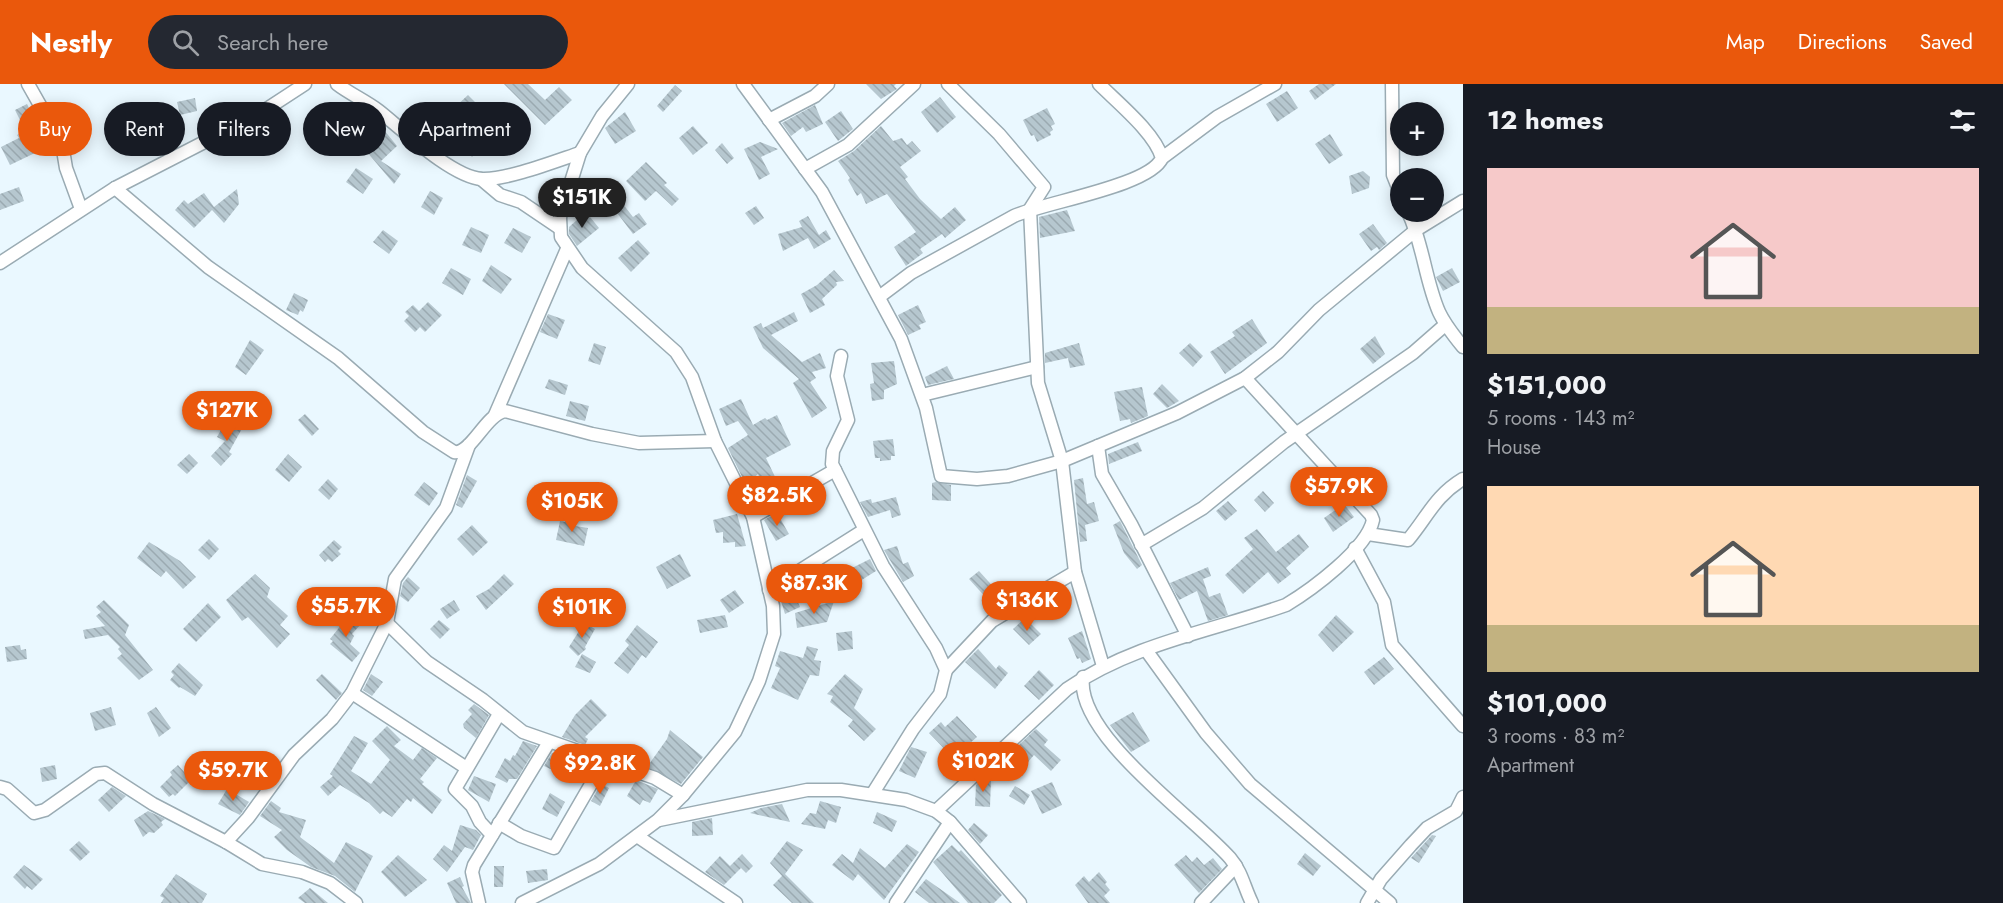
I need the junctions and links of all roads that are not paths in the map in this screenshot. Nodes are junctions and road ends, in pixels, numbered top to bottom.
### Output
1 (28, 84) edge
2 (305, 84) edge
3 (337, 84) edge
4 (628, 84) edge
5 (743, 84) edge
6 (828, 84) edge
7 (914, 84) edge
8 (948, 84) edge
9 (1099, 84) edge
10 (1275, 84) edge
11 (1392, 84) edge
12 (769, 120) junction
13 (580, 153) junction
14 (1162, 158) junction
15 (1393, 168) edge
16 (805, 169) junction
17 (481, 178) junction
18 (115, 188) junction
19 (1463, 201) edge
20 (81, 209) junction
21 (1030, 209) junction
22 (1412, 222) edge
23 (558, 227) junction
24 (1416, 230) junction
25 (567, 249) junction
26 (0, 263) edge
27 (879, 297) junction
28 (1445, 325) junction
29 (1463, 347) edge
30 (841, 356) dead end
31 (1037, 367) junction
32 (1245, 378) junction
33 (922, 395) junction
34 (495, 415) junction
35 (1296, 434) junction
36 (715, 441) junction
37 (470, 444) junction
38 (1098, 446) junction
39 (1062, 461) junction
40 (835, 470) junction
41 (1463, 478) edge
42 (753, 517) junction
43 (864, 530) junction
44 (1368, 534) junction
45 (1141, 545) junction
46 (1355, 548) junction
47 (1075, 572) junction
48 (769, 590) junction
49 (387, 623) junction
50 (1188, 636) junction
51 (1146, 650) junction
52 (1103, 666) junction
53 (946, 670) junction
54 (1083, 677) junction
55 (352, 693) junction
56 (499, 714) junction
57 (1463, 726) edge
58 (549, 742) junction
59 (605, 760) junction
60 (465, 767) junction
61 (0, 787) edge
62 (873, 793) junction
63 (683, 795) junction
64 (1463, 797) edge
65 (936, 811) junction
66 (658, 820) junction
67 (951, 822) junction
68 (499, 823) junction
69 (492, 835) junction
70 (637, 836) junction
71 (226, 842) junction
72 (1236, 866) junction
73 (1375, 890) junction
74 (356, 903) edge
75 (479, 903) edge
76 (522, 903) edge
77 (736, 903) edge
78 (896, 903) edge
79 (1020, 903) edge
80 (1201, 903) edge
81 (1252, 903) edge
82 (1367, 903) edge
83 (1390, 903) edge

1 - 20 street
2 - 18 street
3 - 17 street
4 - 13 street
5 - 12 street
6 - 12 street
7 - 16 street
8 - 21 street
9 - 14 street
10 - 14 street
11 - 15 street
12 - 16 street
13 - 17 street
13 - 23 street
14 - 21 street
16 - 27 street
17 - 23 street
18 - 20 street
18 - 37 street
19 - 24 street
20 - 26 street
21 - 27 street
21 - 31 street
22 - 24 street
23 - 25 street
24 - 28 street
24 - 32 street
25 - 34 street
25 - 36 street
27 - 33 street
28 - 29 street
28 - 35 street
30 - 40 street
31 - 33 street
31 - 39 street
32 - 35 street
32 - 38 street
33 - 39 street
34 - 36 street
34 - 37 street
35 - 44 street
35 - 45 street
36 - 42 street
37 - 49 street
38 - 39 street
38 - 45 street
39 - 47 street
40 - 42 street
40 - 43 street
41 - 44 street
42 - 48 street
43 - 48 street
43 - 53 street
44 - 46 street
45 - 50 street
46 - 50 street
46 - 57 street
47 - 52 street
47 - 53 street
48 - 63 street
49 - 55 street
49 - 56 street
50 - 51 street
51 - 52 street
51 - 73 street
52 - 54 street
53 - 62 street
54 - 65 street
54 - 72 street
55 - 60 street
55 - 71 street
56 - 58 street
56 - 60 street
58 - 59 street
58 - 68 street
59 - 63 street
59 - 68 street
60 - 69 street
61 - 71 street
62 - 65 street
62 - 66 street
63 - 66 street
64 - 73 street
65 - 67 street
66 - 70 street
67 - 78 street
67 - 79 street
68 - 69 street
69 - 75 street
70 - 76 street
70 - 77 street
71 - 74 street
72 - 80 street
72 - 81 street
73 - 82 street
73 - 83 street

